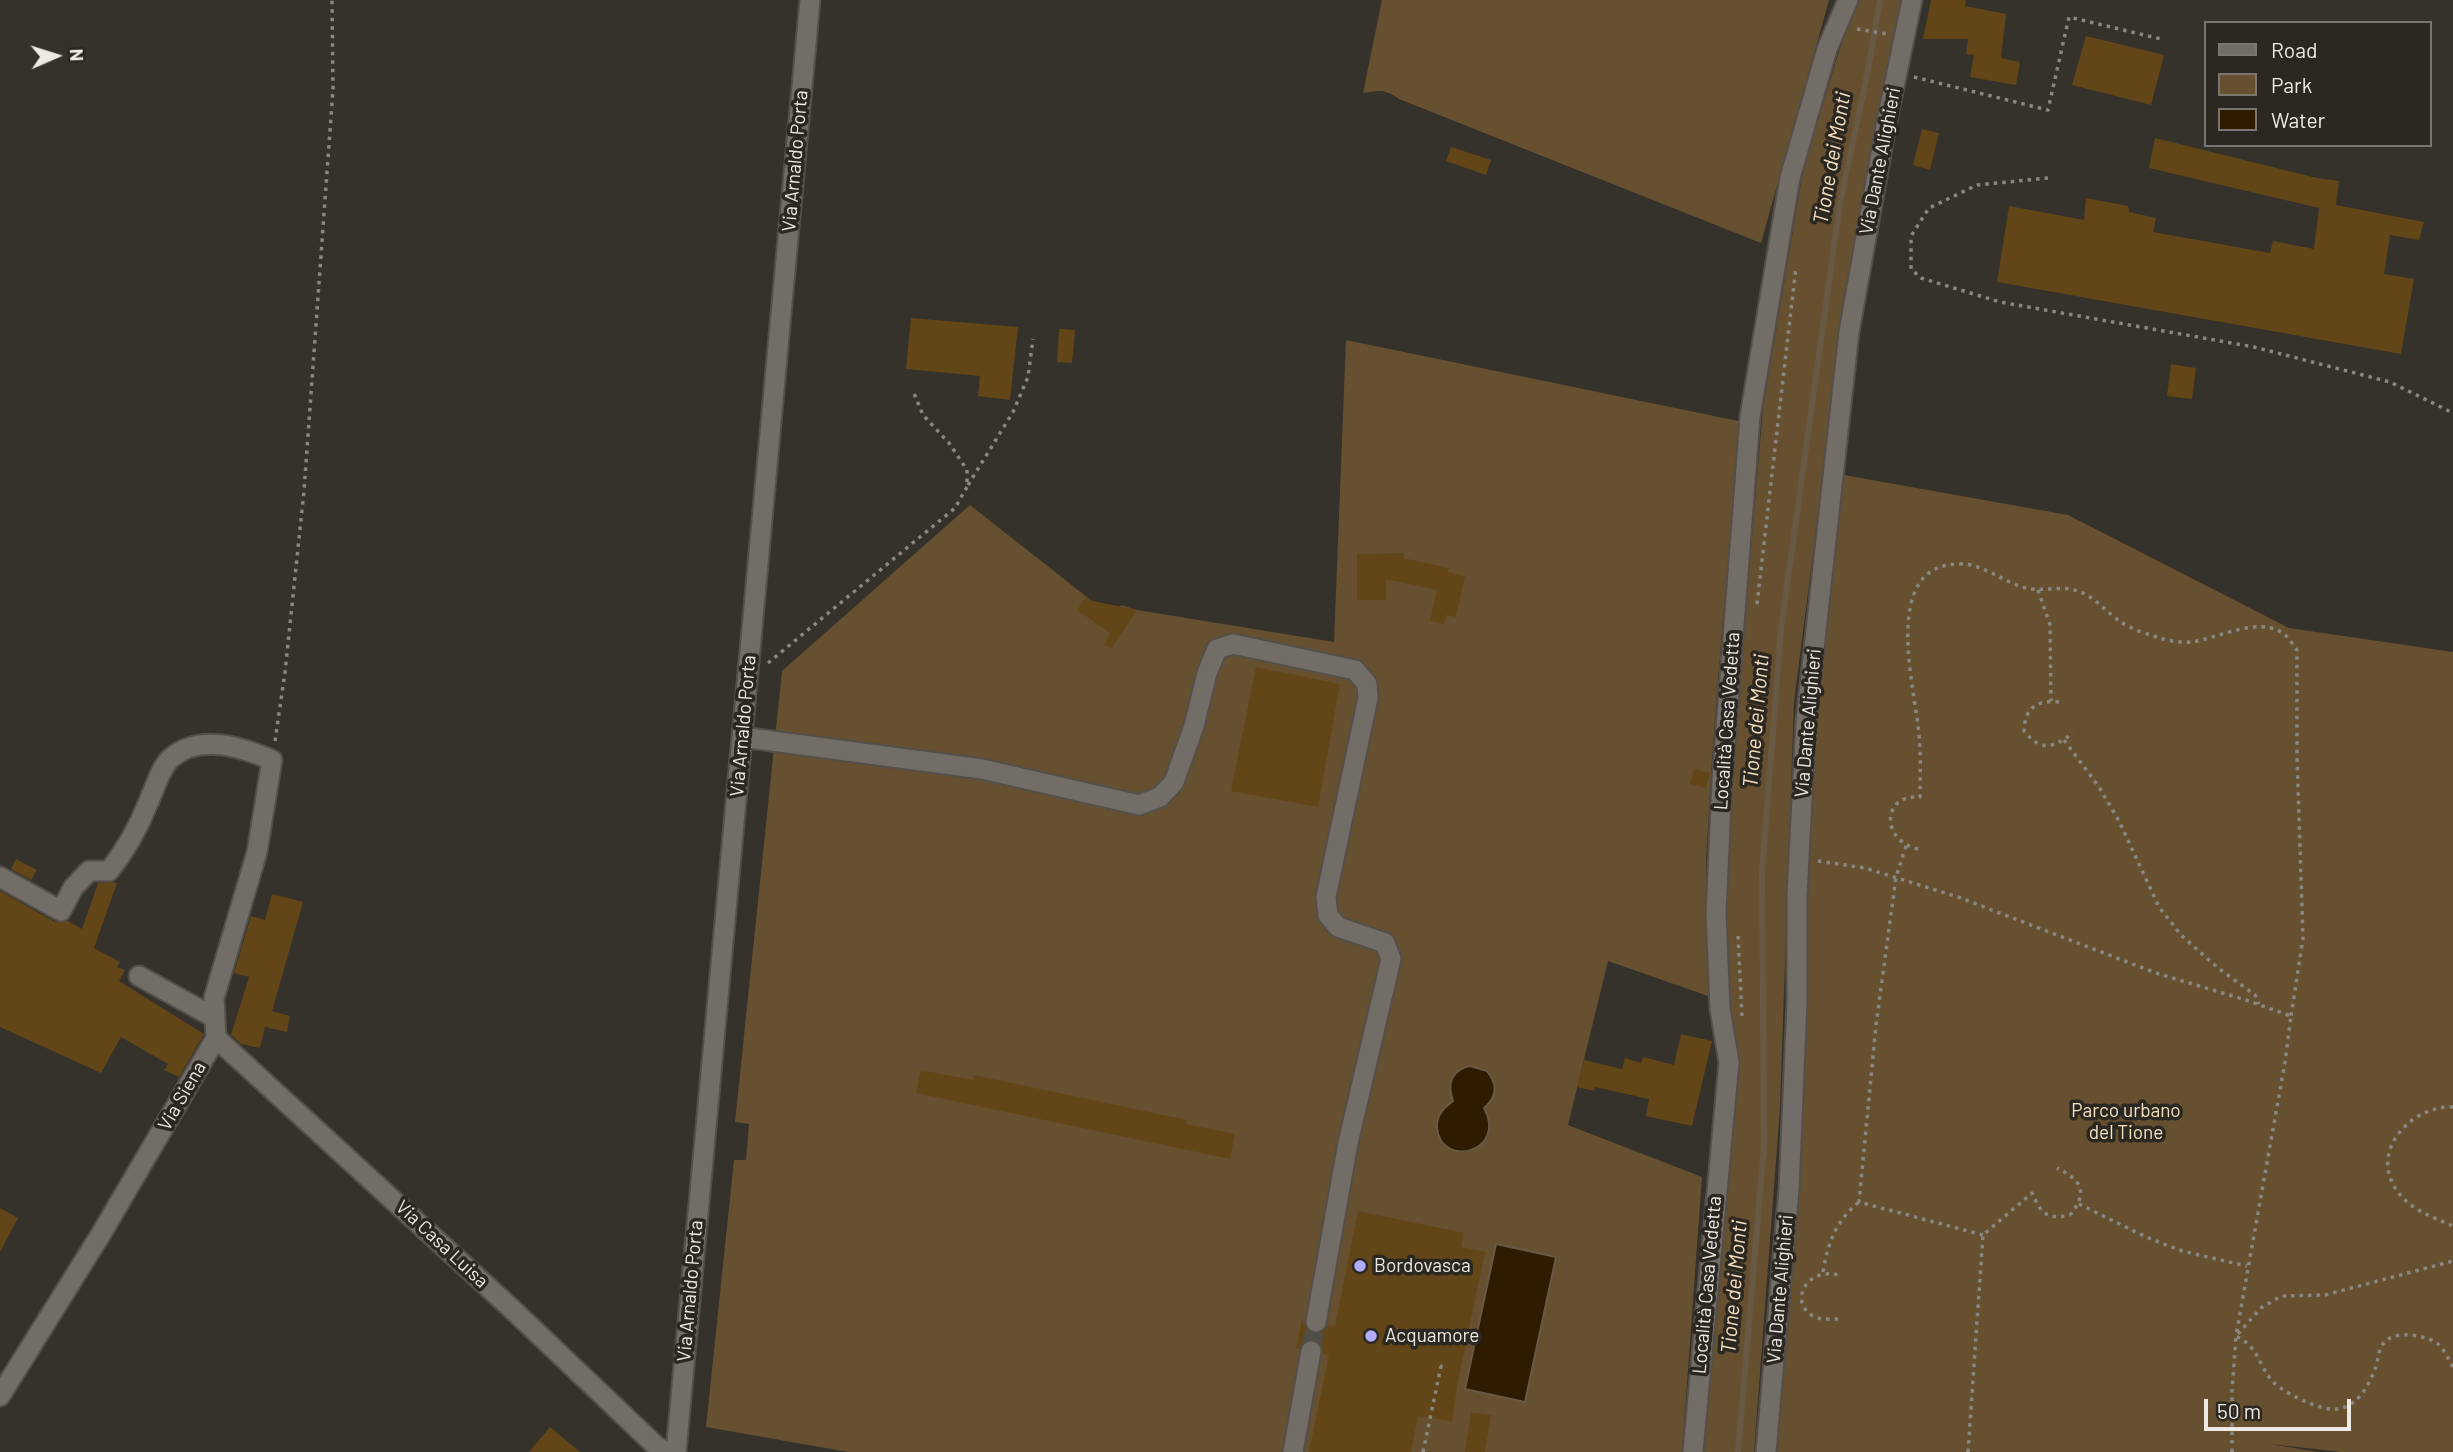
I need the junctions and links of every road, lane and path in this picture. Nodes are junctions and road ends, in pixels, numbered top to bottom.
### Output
1 (332, 0) edge
2 (810, 0) edge
3 (1848, 0) edge
4 (1912, 0) edge
5 (1854, 28) dead end
6 (1889, 35) dead end
7 (2161, 39) dead end
8 (1897, 73) junction
9 (2049, 178) dead end
10 (1797, 267) dead end
11 (1033, 339) dead end
12 (914, 391) dead end
13 (2453, 413) edge
14 (967, 487) junction
15 (2038, 590) junction
16 (1756, 613) dead end
17 (765, 666) dead end
18 (2051, 701) junction
19 (2059, 702) dead end
20 (2073, 733) dead end
21 (742, 737) junction
22 (2064, 740) junction
23 (272, 760) junction
24 (1906, 846) junction
25 (1918, 849) dead end
26 (1798, 858) junction
27 (0, 877) edge
28 (1896, 877) junction
29 (1738, 924) dead end
30 (139, 976) dead end
31 (2259, 1005) junction
32 (2291, 1016) junction
33 (215, 1018) junction
34 (1743, 1028) dead end
35 (216, 1038) junction
36 (2453, 1107) edge
37 (2057, 1168) dead end
38 (1859, 1202) junction
39 (2079, 1204) junction
40 (2453, 1226) edge
41 (1983, 1235) junction
42 (2453, 1261) edge
43 (2248, 1266) junction
44 (1823, 1273) junction
45 (1842, 1276) dead end
46 (1838, 1320) dead end
47 (1317, 1322) tunnel mouth
48 (2236, 1336) junction
49 (1311, 1351) tunnel mouth
50 (1437, 1366) dead end
51 (2453, 1367) edge
52 (0, 1396) edge
53 (666, 1452) edge
54 (676, 1452) edge
55 (1293, 1452) edge
56 (1423, 1452) edge
57 (1693, 1452) edge
58 (1766, 1452) edge
59 (1968, 1452) edge
60 (2232, 1452) edge

1 - 23 path
2 - 21 street, Via Arnaldo Porta
3 - 57 street, Località Casa Vedetta
4 - 8 street, Via Dante Alighieri
5 - 6 path
7 - 8 path
8 - 26 street, Via Dante Alighieri
9 - 13 path
10 - 16 path
11 - 14 path
12 - 14 path
14 - 17 path
15 - 18 path
15 - 24 path
15 - 32 path
18 - 19 path
18 - 22 path
20 - 22 path
21 - 47 street
21 - 54 street, Via Arnaldo Porta
22 - 31 path
23 - 27 street
23 - 33 street
24 - 25 path
24 - 28 path
26 - 28 path
26 - 58 street, Via Dante Alighieri
28 - 31 path
28 - 38 path
29 - 34 path
30 - 33 street
31 - 32 path
32 - 43 path
33 - 35 street
35 - 52 street, Via Siena
35 - 53 street, Via Casa Luisa
36 - 40 path
37 - 39 path
38 - 41 path
38 - 44 path
39 - 41 path
39 - 43 path
41 - 59 path
42 - 48 path
43 - 48 path
44 - 45 path
44 - 46 path
48 - 51 path
48 - 60 path
49 - 55 street
50 - 56 path

